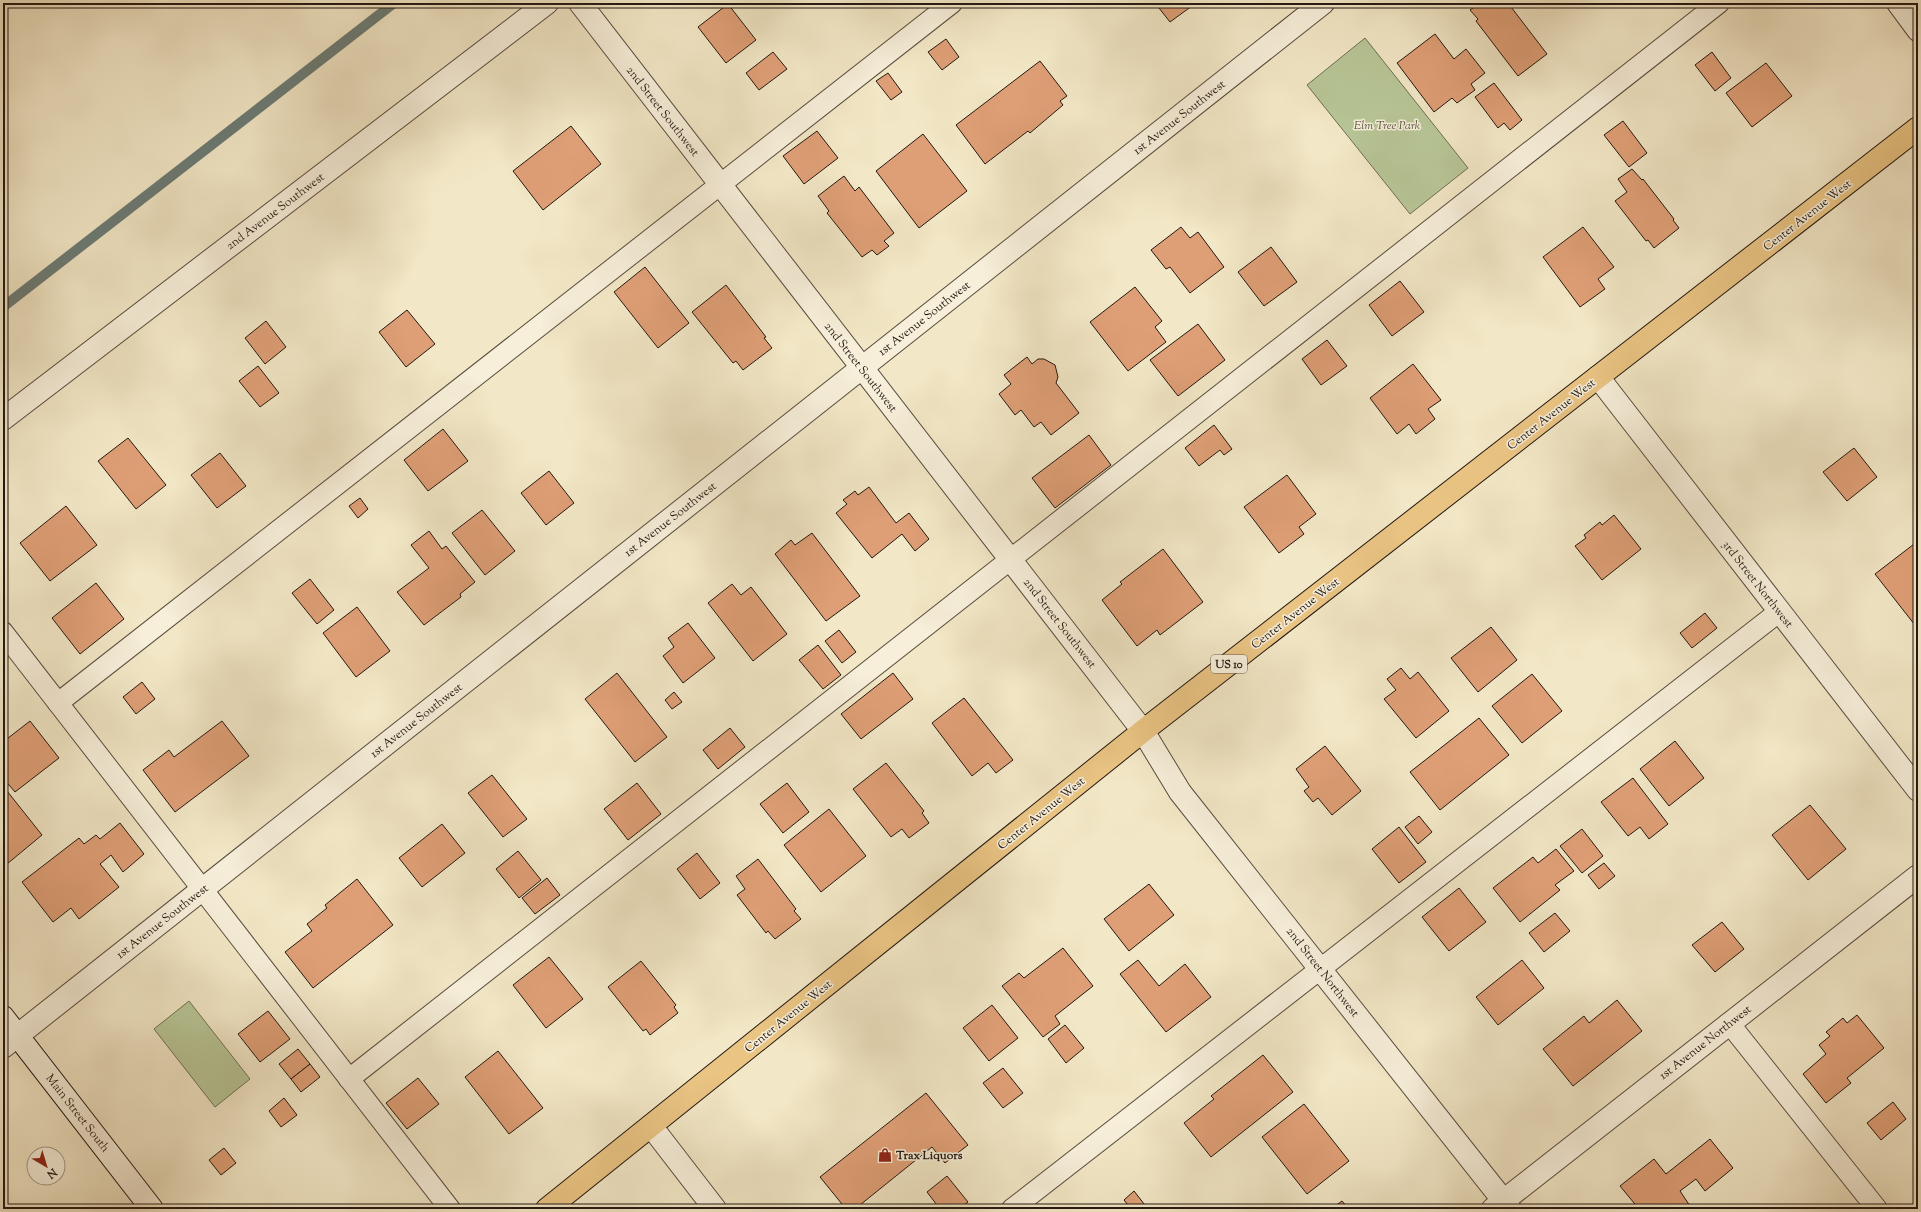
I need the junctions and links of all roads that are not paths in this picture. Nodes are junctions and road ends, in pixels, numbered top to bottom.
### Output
1 (547, 3) edge
2 (580, 3) edge
3 (952, 3) edge
4 (1323, 3) edge
5 (1719, 3) edge
6 (1898, 3) edge
7 (1918, 30) edge
8 (1918, 128) edge
9 (720, 184) junction
10 (862, 368) junction
11 (1598, 377) junction
12 (3, 418) edge
13 (1010, 560) junction
14 (1780, 611) junction
15 (3, 632) edge
16 (58, 703) junction
17 (1143, 731) junction
18 (1918, 790) edge
19 (1918, 876) edge
20 (202, 890) junction
21 (1320, 969) junction
22 (3, 1016) edge
23 (1729, 1023) junction
24 (10, 1041) edge
25 (349, 1079) junction
26 (651, 1126) junction
27 (1502, 1206) edge
28 (152, 1209) edge
29 (450, 1209) edge
30 (547, 1209) edge
31 (715, 1209) edge
32 (1012, 1209) edge
33 (1877, 1209) edge

1 - 12 street, 2nd Avenue Southwest
2 - 9 street, 2nd Street Southwest
3 - 9 lane
4 - 10 street, 1st Avenue Southwest
5 - 13 lane
6 - 7 street
8 - 11 main road, Center Avenue West / US 10
9 - 10 street, 2nd Street Southwest
9 - 16 lane
10 - 13 street, 2nd Street Southwest
10 - 20 street, 1st Avenue Southwest
11 - 14 street, 3rd Street Northwest
11 - 17 main road, Center Avenue West / US 10
13 - 17 street, 2nd Street Southwest
13 - 25 lane
14 - 18 street, 3rd Street Northwest
14 - 21 lane
15 - 16 lane
16 - 20 lane
17 - 21 street, 2nd Street Northwest
17 - 26 main road, Center Avenue West / US 10
19 - 23 street, 1st Avenue Northwest
20 - 24 street, 1st Avenue Southwest
20 - 25 lane
21 - 27 street, 2nd Street Northwest
21 - 32 lane
22 - 24 street, Main Street South
23 - 27 street, 1st Avenue Northwest
23 - 33 lane
24 - 28 street, Main Street South
25 - 29 lane
26 - 30 main road, Center Avenue West / US 10
26 - 31 street

